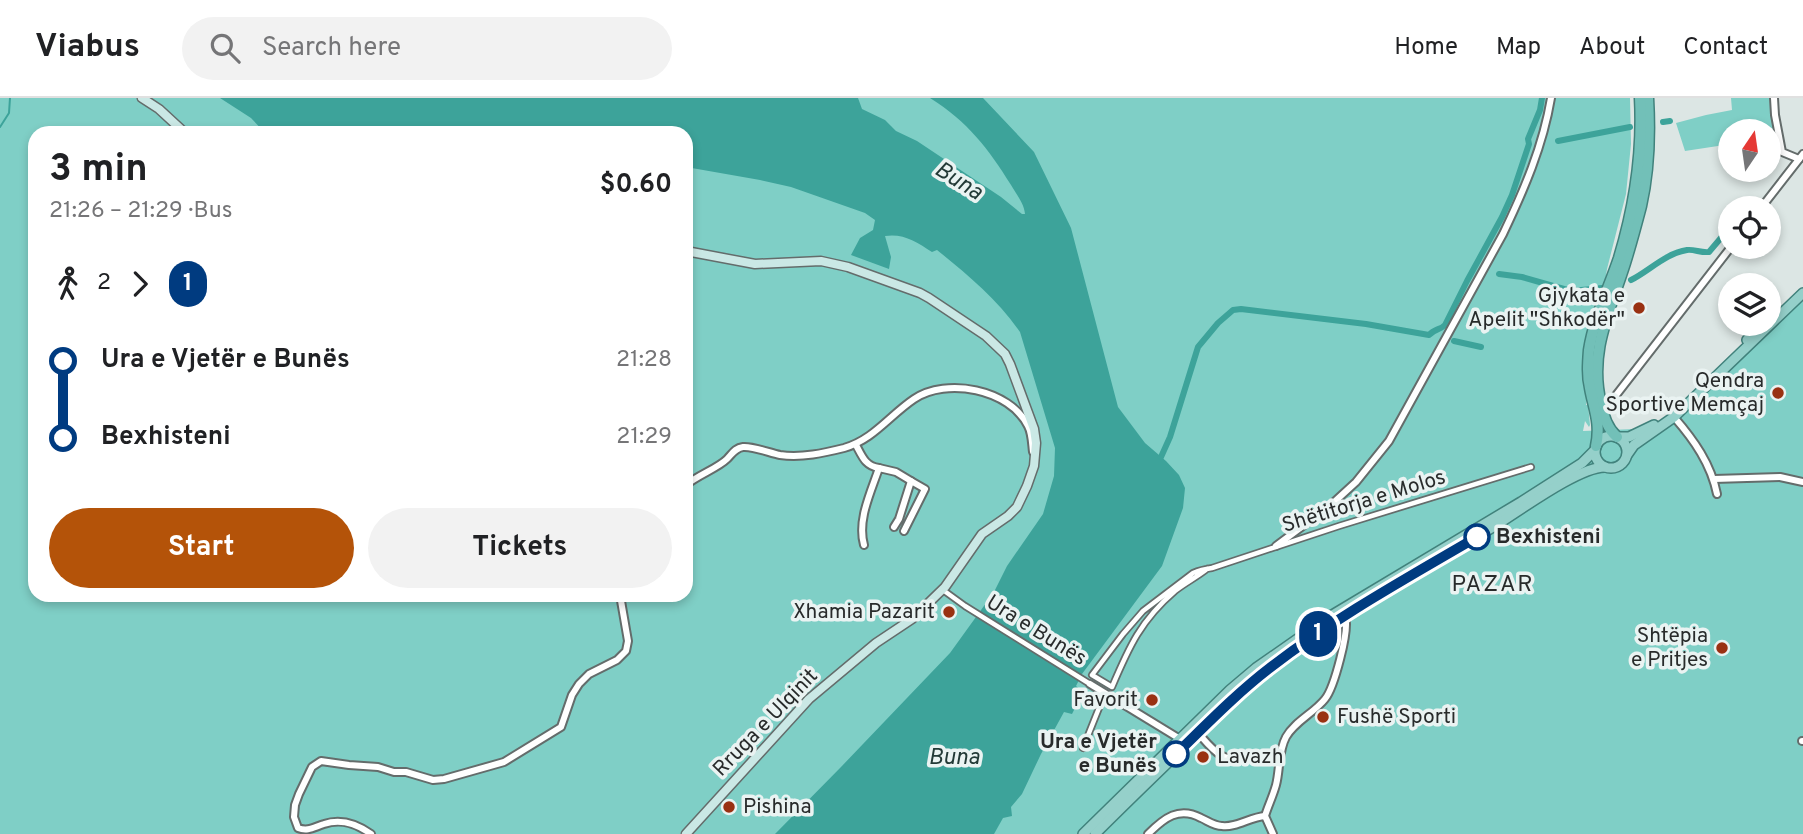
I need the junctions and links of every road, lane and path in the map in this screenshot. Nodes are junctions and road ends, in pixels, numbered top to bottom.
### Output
1 (142, 98) edge
2 (1551, 98) edge
3 (1640, 98) edge
4 (1648, 98) edge
5 (1774, 98) edge
6 (177, 126) edge
7 (1801, 156) edge
8 (1769, 196) edge
9 (693, 252) edge
10 (1722, 259) edge
11 (1803, 285) edge
12 (1803, 293) edge
13 (1781, 306) edge
14 (1751, 336) edge
15 (1600, 414) junction
16 (1674, 417) junction
17 (1617, 437) junction
18 (856, 445) junction
19 (1596, 448) junction
20 (1627, 455) junction
21 (1036, 456) junction
22 (1531, 467) dead end
23 (1605, 467) junction
24 (879, 468) junction
25 (693, 479) edge
26 (1714, 479) junction
27 (911, 481) junction
28 (1803, 481) edge
29 (1717, 494) dead end
30 (894, 527) dead end
31 (904, 531) dead end
32 (864, 545) dead end
33 (1276, 546) junction
34 (1207, 569) junction
35 (943, 590) junction
36 (621, 602) edge
37 (1345, 616) junction
38 (1090, 684) joint
39 (1105, 693) junction
40 (1198, 733) junction
41 (1180, 739) junction
42 (1083, 748) dead end
43 (1247, 758) dead end
44 (1265, 816) junction
45 (371, 834) edge
46 (686, 834) edge
47 (1083, 834) edge
48 (1095, 834) edge
49 (1148, 834) edge
50 (1273, 834) edge

1 - 6 main road
2 - 33 street
3 - 15 highway
4 - 15 highway
5 - 7 street
7 - 8 street
9 - 21 main road
10 - 15 street
11 - 13 main road
12 - 16 main road
14 - 17 main road
15 - 17 highway
15 - 19 highway
16 - 20 main road
16 - 26 street
17 - 19 main road
17 - 20 main road
18 - 21 street
18 - 24 street
18 - 25 street
19 - 23 main road
19 - 41 main road
20 - 23 main road
21 - 35 main road, Rruga e Ulqinit
22 - 33 street, Shëtitorja e Molos
23 - 37 main road
24 - 27 street
24 - 32 street
26 - 28 street
26 - 29 street
27 - 30 street
27 - 31 street
33 - 34 street, Shëtitorja e Molos
34 - 34 street, Shëtitorja e Molos
35 - 38 street, Ura e Bunës
35 - 46 main road, Rruga e Ulqinit
36 - 45 street
37 - 40 main road
37 - 44 street
38 - 39 street
39 - 41 street
39 - 42 street
40 - 43 street
40 - 48 main road
41 - 47 main road
44 - 49 street
44 - 50 street

